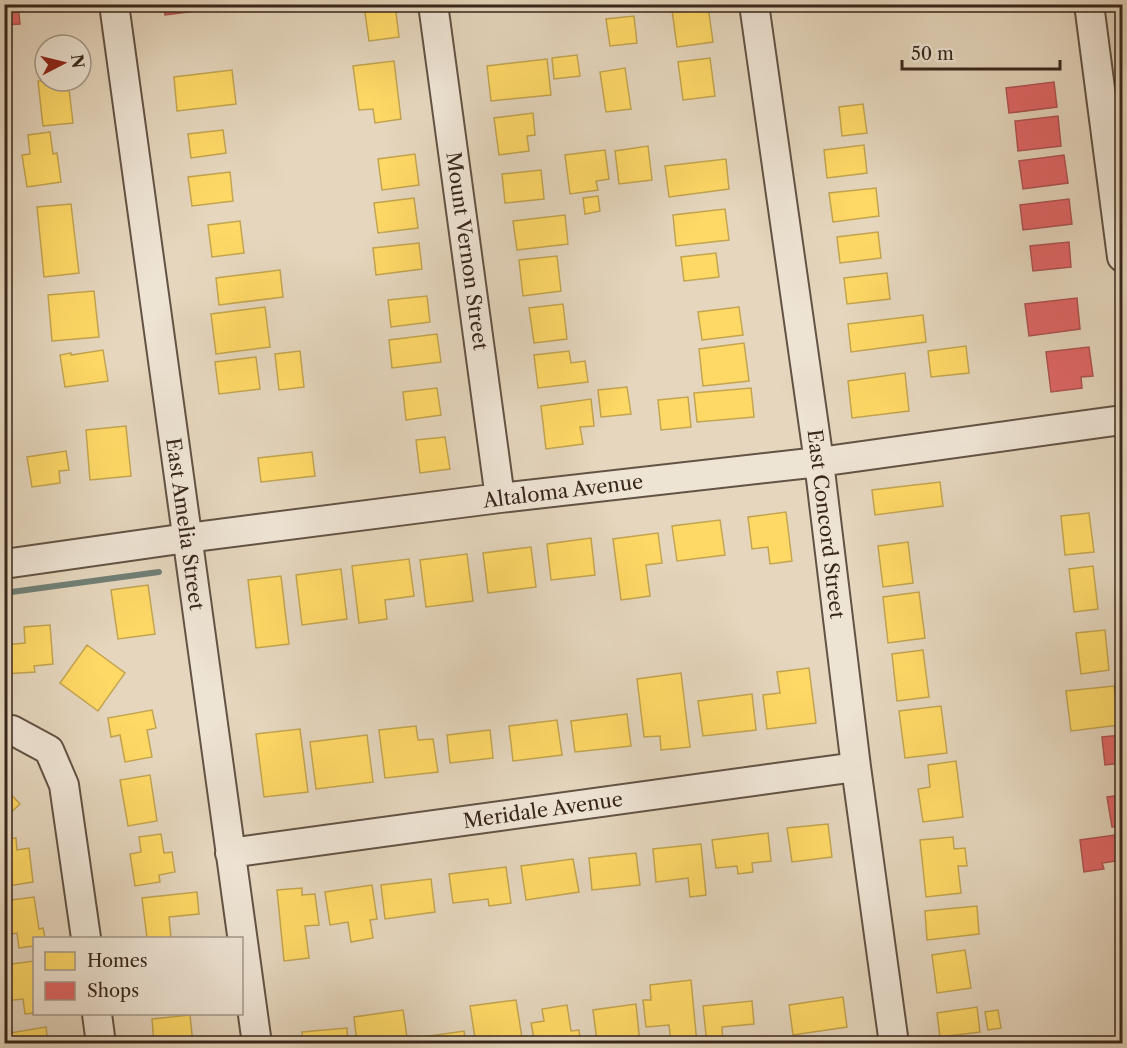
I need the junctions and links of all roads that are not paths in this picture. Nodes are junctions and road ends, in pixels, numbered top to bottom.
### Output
1 (114, 4) edge
2 (433, 4) edge
3 (754, 4) edge
4 (1089, 4) edge
5 (1120, 216) edge
6 (1122, 257) edge
7 (1122, 420) edge
8 (819, 462) junction
9 (500, 498) junction
10 (187, 537) junction
11 (4, 564) edge
12 (4, 730) edge
13 (856, 767) junction
14 (230, 853) junction
15 (86, 937) edge
16 (241, 937) edge
17 (243, 948) edge
18 (97, 1015) edge
19 (101, 1044) edge
20 (256, 1044) edge
21 (894, 1044) edge

1 - 10 street, East Amelia Street
2 - 9 street, Mount Vernon Street
3 - 8 street, East Concord Street
4 - 5 street
5 - 6 street
7 - 8 street, Altaloma Avenue
8 - 9 street, Altaloma Avenue
8 - 13 street, East Concord Street
9 - 10 street, Altaloma Avenue
10 - 11 street, Altaloma Avenue
10 - 14 street, East Amelia Street
12 - 15 street
13 - 14 street, Meridale Avenue
13 - 21 street, East Concord Street
14 - 16 street, East Amelia Street
17 - 20 street, East Amelia Street
18 - 19 street

